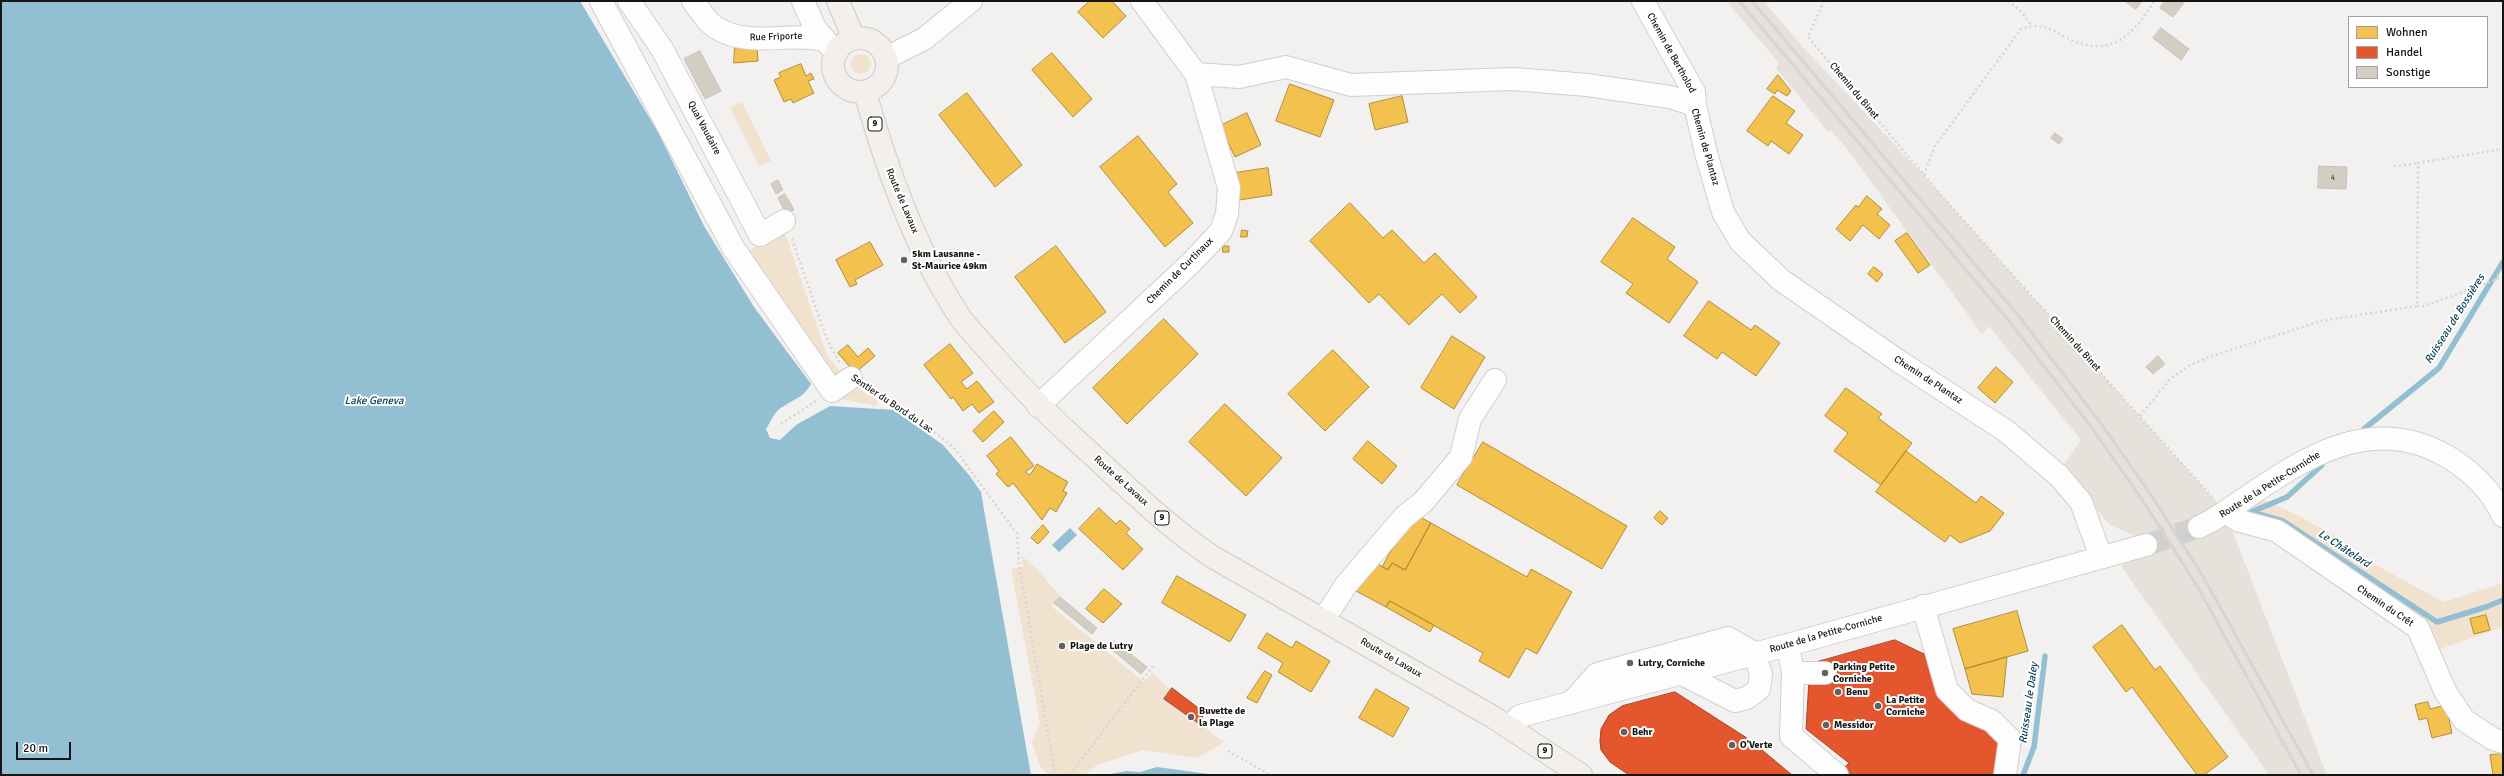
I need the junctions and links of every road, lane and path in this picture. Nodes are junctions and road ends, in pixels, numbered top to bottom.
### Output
1 (601, 1) edge
2 (628, 1) edge
3 (692, 1) edge
4 (803, 1) edge
5 (838, 1) edge
6 (972, 1) edge
7 (1142, 1) edge
8 (1643, 1) edge
9 (1824, 1) edge
10 (2008, 1) edge
11 (2154, 1) edge
12 (2031, 25) junction
13 (854, 39) junction
14 (830, 46) junction
15 (886, 58) junction
16 (1196, 74) junction
17 (865, 92) junction
18 (1695, 105) junction
19 (2503, 149) edge
20 (2418, 163) junction
21 (2394, 166) dead end
22 (1924, 176) junction
23 (784, 221) joint
24 (2503, 267) edge
25 (2503, 277) edge
26 (2495, 280) junction
27 (2417, 306) junction
28 (851, 378) junction
29 (1495, 380) dead end
30 (832, 391) junction
31 (1038, 406) junction
32 (2140, 416) junction
33 (781, 424) dead end
34 (2225, 512) junction
35 (2503, 516) edge
36 (2199, 527) tunnel mouth
37 (2146, 545) tunnel mouth
38 (2101, 557) junction
39 (1923, 606) junction
40 (1324, 619) junction
41 (1788, 645) junction
42 (1754, 653) junction
43 (1153, 666) dead end
44 (1793, 672) junction
45 (1680, 673) junction
46 (1824, 673) dead end
47 (1571, 703) junction
48 (1509, 727) junction
49 (2503, 742) edge
50 (1228, 751) dead end
51 (1055, 775) edge
52 (1070, 775) edge
53 (1270, 775) edge
54 (1581, 775) edge
55 (1837, 775) edge
56 (2005, 775) edge

1 - 30 street
2 - 23 street, Quai Vaudaire
3 - 14 street, Rue Friporte
4 - 14 street
5 - 13 main road
6 - 15 street
7 - 16 street
8 - 18 street, Chemin de Bertholod
9 - 22 path, Chemin du Binet
10 - 12 path
11 - 12 path
12 - 22 path
13 - 14 main road
13 - 15 main road
14 - 17 main road
15 - 17 main road
16 - 18 street, Chemin de Plantaz
16 - 31 street, Chemin de Curtinaux
17 - 31 main road, Route de Lavaux / 9
18 - 38 street, Chemin de Plantaz
19 - 20 path
20 - 21 path
20 - 27 path
22 - 32 path, Chemin du Binet
23 - 28 path, Sentier du Bord du Lac
24 - 26 path
25 - 26 path
26 - 27 path
27 - 32 path
28 - 30 street
28 - 51 path, Sentier du Bord du Lac
29 - 40 street
30 - 33 path
31 - 40 main road, Route de Lavaux / 9
32 - 34 path, Chemin du Binet
34 - 35 street, Route de la Petite-Corniche
34 - 36 street, Route de la Petite-Corniche
34 - 49 street, Chemin du Crêt
37 - 38 street, Route de la Petite-Corniche
38 - 39 street, Route de la Petite-Corniche
39 - 41 street, Route de la Petite-Corniche
39 - 56 street
40 - 48 main road, Route de Lavaux / 9
41 - 42 street, Route de la Petite-Corniche
41 - 44 street
42 - 45 street, Route de la Petite-Corniche
42 - 45 street
42 - 47 street
43 - 52 path
44 - 46 street
44 - 55 street
45 - 47 street, Route de la Petite-Corniche
47 - 48 street, Route de la Petite-Corniche
48 - 54 main road, Route de Lavaux / 9
50 - 53 path

